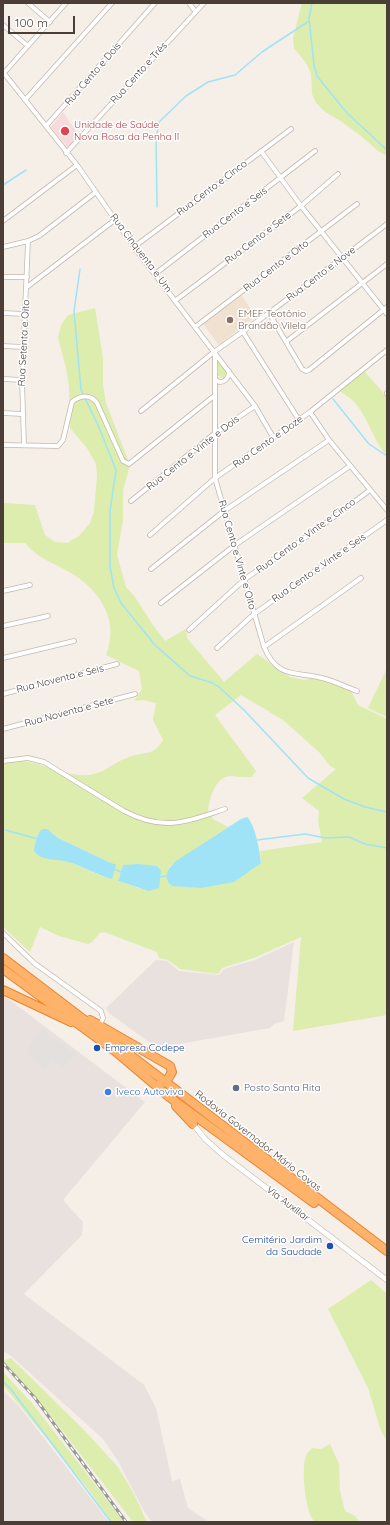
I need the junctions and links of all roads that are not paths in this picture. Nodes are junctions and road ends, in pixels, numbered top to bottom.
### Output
1 (28, 3) edge
2 (66, 3) edge
3 (112, 3) edge
4 (155, 3) edge
5 (189, 3) edge
6 (204, 3) edge
7 (195, 11) junction
8 (50, 22) junction
9 (3, 25) edge
10 (28, 46) junction
11 (3, 73) edge
12 (25, 100) junction
13 (46, 126) junction
14 (291, 129) dead end
15 (261, 151) junction
16 (315, 151) dead end
17 (66, 153) junction
18 (77, 165) junction
19 (338, 174) dead end
20 (281, 178) junction
21 (96, 192) junction
22 (357, 204) dead end
23 (301, 206) junction
24 (116, 219) junction
25 (3, 221) edge
26 (387, 224) edge
27 (322, 231) junction
28 (28, 241) junction
29 (3, 247) edge
30 (134, 247) junction
31 (343, 258) junction
32 (387, 264) edge
33 (155, 274) junction
34 (3, 277) edge
35 (27, 277) junction
36 (364, 283) junction
37 (27, 286) junction
38 (176, 300) junction
39 (386, 308) edge
40 (3, 313) edge
41 (269, 313) junction
42 (25, 314) junction
43 (387, 314) edge
44 (195, 327) junction
45 (244, 332) junction
46 (287, 341) junction
47 (3, 346) edge
48 (23, 347) junction
49 (387, 350) edge
50 (215, 353) junction
51 (229, 371) junction
52 (3, 379) edge
53 (215, 379) junction
54 (22, 380) junction
55 (214, 396) junction
56 (255, 406) junction
57 (141, 411) dead end
58 (310, 412) junction
59 (3, 413) edge
60 (22, 414) junction
61 (299, 420) junction
62 (214, 434) junction
63 (273, 437) junction
64 (329, 440) junction
65 (3, 445) edge
66 (24, 445) junction
67 (350, 466) junction
68 (215, 478) junction
69 (370, 490) junction
70 (131, 501) dead end
71 (387, 510) edge
72 (224, 511) junction
73 (387, 520) edge
74 (150, 535) dead end
75 (235, 545) junction
76 (151, 569) dead end
77 (361, 578) dead end
78 (245, 579) junction
79 (30, 584) dead end
80 (3, 591) edge
81 (161, 603) dead end
82 (254, 614) junction
83 (48, 616) dead end
84 (3, 626) edge
85 (189, 630) dead end
86 (74, 641) dead end
87 (264, 647) junction
88 (217, 648) dead end
89 (3, 658) edge
90 (117, 664) dead end
91 (357, 691) dead end
92 (3, 694) edge
93 (135, 694) dead end
94 (3, 730) edge
95 (3, 761) edge
96 (225, 809) dead end
97 (3, 933) edge
98 (4, 959) edge
99 (3, 969) edge
100 (3, 990) edge
101 (79, 1021) junction
102 (100, 1025) junction
103 (147, 1078) junction
104 (166, 1082) junction
105 (168, 1096) junction
106 (194, 1115) junction
107 (192, 1124) junction
108 (387, 1251) edge
109 (387, 1258) edge
110 (387, 1280) edge

1 - 8 street
2 - 8 street
3 - 12 street
4 - 13 street, Rua Cento e Dois
5 - 7 street
6 - 7 street, Rua Cento e Três
7 - 17 street, Rua Cento e Três
8 - 10 street
9 - 10 street
10 - 11 street
11 - 12 street, Rua Cinquenta e Um
12 - 13 street, Rua Cinquenta e Um
13 - 17 street, Rua Cinquenta e Um
14 - 15 street, Rua Cento e Cinco
15 - 20 street
15 - 30 street, Rua Cento e Cinco
16 - 20 street, Rua Cento e Seis
17 - 18 street, Rua Cinquenta e Um
18 - 21 street, Rua Cinquenta e Um
18 - 25 street
19 - 23 street, Rua Cento e Sete
20 - 23 street
20 - 33 street, Rua Cento e Seis
21 - 24 street, Rua Cinquenta e Um
21 - 28 street
22 - 27 street, Rua Cento e Oito
23 - 27 street
23 - 38 street, Rua Cento e Sete
24 - 30 street, Rua Cinquenta e Um
24 - 37 street
26 - 31 street, Rua Cento e Nove
27 - 31 street
27 - 44 street, Rua Cento e Oito
28 - 29 street
28 - 35 street, Rua Setenta e Oito
30 - 33 street, Rua Cinquenta e Um
31 - 36 street
31 - 41 street, Rua Cento e Nove
32 - 36 street
33 - 38 street, Rua Cinquenta e Um
34 - 35 street
35 - 37 street, Rua Setenta e Oito
36 - 39 street
36 - 46 street
37 - 42 street, Rua Setenta e Oito
38 - 44 street, Rua Cinquenta e Um
39 - 43 street
39 - 46 street
40 - 42 street
41 - 45 street, Rua Cento e Nove
41 - 46 street
42 - 48 street, Rua Setenta e Oito
44 - 50 street, Rua Cinquenta e Um
45 - 50 street, Rua Cento e Nove
45 - 61 street
47 - 48 street
48 - 54 street, Rua Setenta e Oito
49 - 58 street, Rua Cento e Doze
50 - 51 street, Rua Cinquenta e Um
50 - 53 street, Rua Cento e Vinte e Oito
50 - 57 street, Rua Cento e Nove
51 - 53 street
51 - 56 street, Rua Cinquenta e Um
52 - 54 street
53 - 55 street, Rua Cento e Vinte e Oito
54 - 60 street, Rua Setenta e Oito
55 - 62 street, Rua Cento e Vinte e Oito
55 - 66 street
56 - 62 street, Rua Cento e Vinte e Dois
56 - 63 street, Rua Cinquenta e Um
58 - 61 street, Rua Cento e Doze
58 - 64 street
59 - 60 street
60 - 66 street, Rua Setenta e Oito
61 - 63 street, Rua Cento e Doze
62 - 68 street, Rua Cento e Vinte e Oito
62 - 70 street, Rua Cento e Vinte e Dois
63 - 68 street, Rua Cento e Doze
64 - 67 street
64 - 72 street
65 - 66 street
67 - 69 street
67 - 75 street
68 - 72 street, Rua Cento e Vinte e Oito
68 - 74 street, Rua Cento e Doze
69 - 71 street
69 - 78 street, Rua Cento e Vinte e Cinco
72 - 75 street, Rua Cento e Vinte e Oito
72 - 76 street
73 - 82 street, Rua Cento e Vinte e Seis
75 - 78 street, Rua Cento e Vinte e Oito
75 - 81 street
77 - 87 street
78 - 82 street, Rua Cento e Vinte e Oito
78 - 85 street, Rua Cento e Vinte e Cinco
79 - 80 street
82 - 87 street, Rua Cento e Vinte e Oito
82 - 88 street, Rua Cento e Vinte e Seis
83 - 84 street
86 - 89 street
87 - 91 street, Rua Cento e Vinte e Oito
90 - 92 street, Rua Noventa e Seis
93 - 94 street, Rua Noventa e Sete
95 - 96 street
97 - 102 street
98 - 101 highway, Rodovia Governador Mário Covas
99 - 101 highway, Rodovia Governador Mário Covas
100 - 101 highway
101 - 102 highway
101 - 103 highway, Rodovia Governador Mário Covas
101 - 104 highway, Rodovia Governador Mário Covas
102 - 104 highway
103 - 104 highway
103 - 105 highway, Rodovia Governador Mário Covas
104 - 108 highway, Rodovia Governador Mário Covas
105 - 106 highway, Rodovia Governador Mário Covas
105 - 107 highway
106 - 107 highway
106 - 109 highway, Rodovia Governador Mário Covas
107 - 110 street, Via Auxiliar

